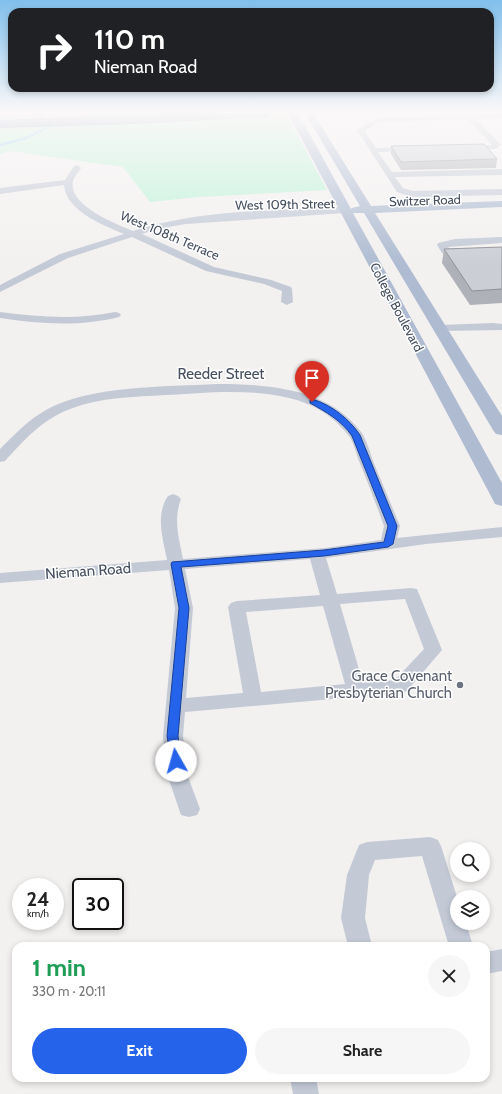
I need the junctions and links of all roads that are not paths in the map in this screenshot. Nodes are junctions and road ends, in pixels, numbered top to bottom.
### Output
1 (320, 164) edge
2 (340, 164) edge
3 (382, 164) edge
4 (77, 168) dead end
5 (498, 172) edge
6 (389, 175) junction
7 (502, 180) edge
8 (68, 182) junction
9 (0, 191) edge
10 (502, 192) edge
11 (502, 204) edge
12 (502, 211) edge
13 (370, 213) junction
14 (346, 214) junction
15 (133, 234) junction
16 (502, 240) edge
17 (502, 250) edge
18 (0, 289) edge
19 (287, 302) dead end
20 (0, 315) edge
21 (115, 315) dead end
22 (499, 325) edge
23 (440, 328) junction
24 (502, 430) edge
25 (0, 458) edge
26 (173, 499) dead end
27 (502, 500) edge
28 (502, 532) edge
29 (388, 544) junction
30 (317, 554) junction
31 (176, 564) junction
32 (0, 578) edge
33 (330, 599) junction
34 (356, 690) junction
35 (253, 699) junction
36 (175, 706) junction
37 (189, 809) dead end
38 (359, 942) edge
39 (460, 942) edge
40 (502, 960) edge
41 (490, 962) edge
42 (304, 1082) edge
43 (306, 1094) edge

1 - 14 main road, College Boulevard
2 - 13 main road, College Boulevard
3 - 6 street
4 - 8 street
5 - 6 street
5 - 7 street
6 - 10 street
8 - 9 street
8 - 15 street, West 108th Terrace
11 - 13 main road, Switzer Road
12 - 13 main road, Switzer Road
13 - 14 main road, Switzer Road
13 - 23 main road, College Boulevard
14 - 15 street, West 109th Street
14 - 27 main road, College Boulevard
15 - 18 street, West 109th Street
15 - 19 street, West 108th Terrace
16 - 17 street
20 - 21 street
22 - 23 street
23 - 24 main road, College Boulevard
25 - 29 street, Reeder Street
26 - 31 street
28 - 29 street, Nieman Road
29 - 30 street, Nieman Road
30 - 31 street, Nieman Road
30 - 33 street
31 - 32 street, Nieman Road
31 - 36 street
33 - 34 street
33 - 34 street
33 - 35 street
34 - 35 street
35 - 36 street
36 - 37 street
38 - 39 street
40 - 41 street
42 - 43 street

